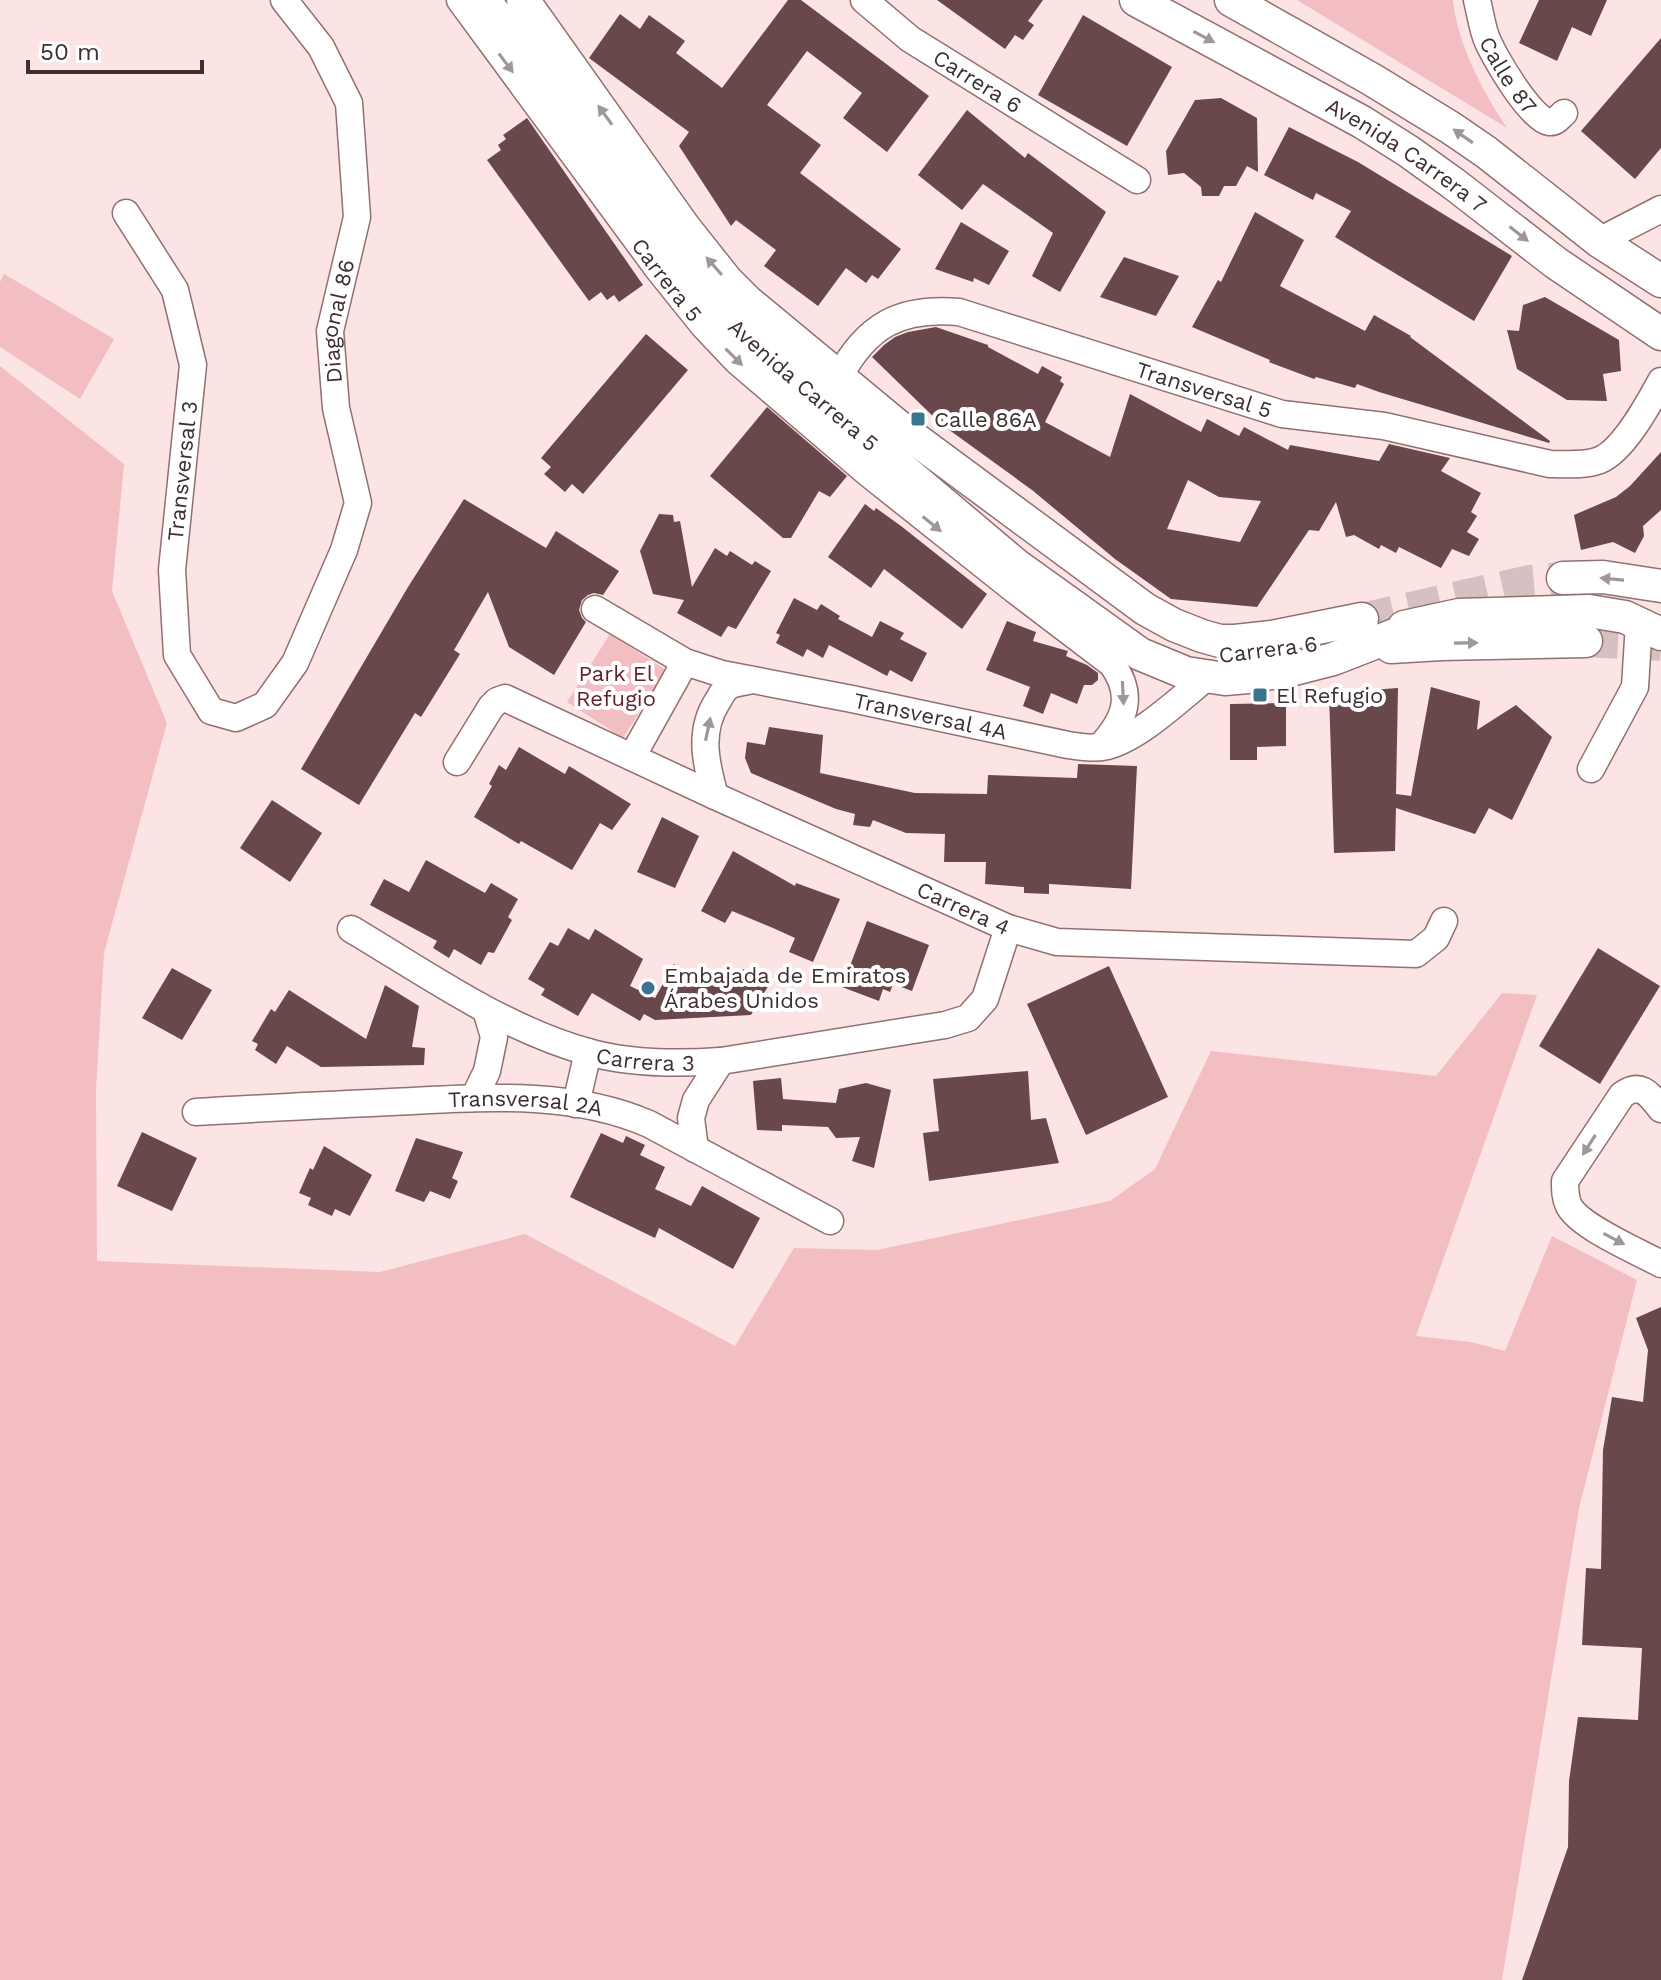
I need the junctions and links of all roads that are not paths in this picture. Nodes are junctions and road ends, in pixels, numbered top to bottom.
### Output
1 (284, 0) edge
2 (460, 0) edge
3 (484, 0) edge
4 (523, 0) edge
5 (864, 0) edge
6 (1136, 0) edge
7 (1231, 0) edge
8 (1477, 0) edge
9 (1564, 113) dead end
10 (1137, 180) dead end
11 (1661, 209) edge
12 (126, 213) dead end
13 (1599, 241) junction
14 (1661, 281) edge
15 (1661, 334) edge
16 (839, 377) junction
17 (1661, 381) edge
18 (899, 427) junction
19 (1563, 578) tunnel mouth
20 (1661, 586) edge
21 (595, 609) dead end
22 (1362, 619) tunnel mouth
23 (1423, 624) junction
24 (1650, 629) edge
25 (1586, 641) tunnel mouth
26 (1333, 659) junction
27 (685, 662) junction
28 (1207, 677) junction
29 (748, 681) junction
30 (236, 718) joint
31 (1100, 747) junction
32 (632, 757) junction
33 (457, 762) dead end
34 (1591, 769) dead end
35 (715, 796) junction
36 (1444, 921) dead end
37 (1008, 928) junction
38 (351, 929) dead end
39 (486, 1010) junction
40 (588, 1052) junction
41 (721, 1061) junction
42 (474, 1098) junction
43 (576, 1104) junction
44 (1661, 1109) edge
45 (196, 1112) dead end
46 (695, 1149) junction
47 (830, 1221) dead end
48 (1661, 1264) edge

1 - 30 street, Diagonal 86
2 -> 31 street, Carrera 5
3 - 28 main road, Avenida Carrera 5
16 -> 4 main road, Avenida Carrera 5
5 - 10 street, Carrera 6
6 -> 15 main road, Avenida Carrera 7
13 -> 7 main road, Avenida Carrera 7
8 - 9 street, Calle 87
11 - 13 street
12 - 30 street, Transversal 3
13 - 14 main road, Avenida Carrera 7
16 - 17 street, Transversal 5
16 - 18 main road, Avenida Carrera 5
18 - 22 main road, Avenida Carrera 5
18 - 23 main road, Carrera 6
20 -> 19 main road
21 - 27 street, Transversal 4A
23 - 24 main road, Carrera 6
23 - 26 main road
24 - 34 street
26 -> 25 main road
26 - 28 main road, Avenida Carrera 5
27 - 29 street, Transversal 4A
27 - 32 street
28 - 31 street, Transversal 4A
29 - 31 street, Transversal 4A
35 -> 29 street
32 - 33 street, Carrera 4
32 - 35 street, Carrera 4
35 - 37 street, Carrera 4
36 - 37 street, Carrera 4
37 - 41 street, Carrera 3
38 - 39 street, Carrera 3
39 - 40 street, Carrera 3
39 - 42 street
40 - 41 street, Carrera 3
40 - 43 street
41 - 46 street
42 - 43 street, Transversal 2A
42 - 45 street, Transversal 2A
43 - 46 street, Transversal 2A
44 -> 48 street
46 - 47 street, Transversal 2A

